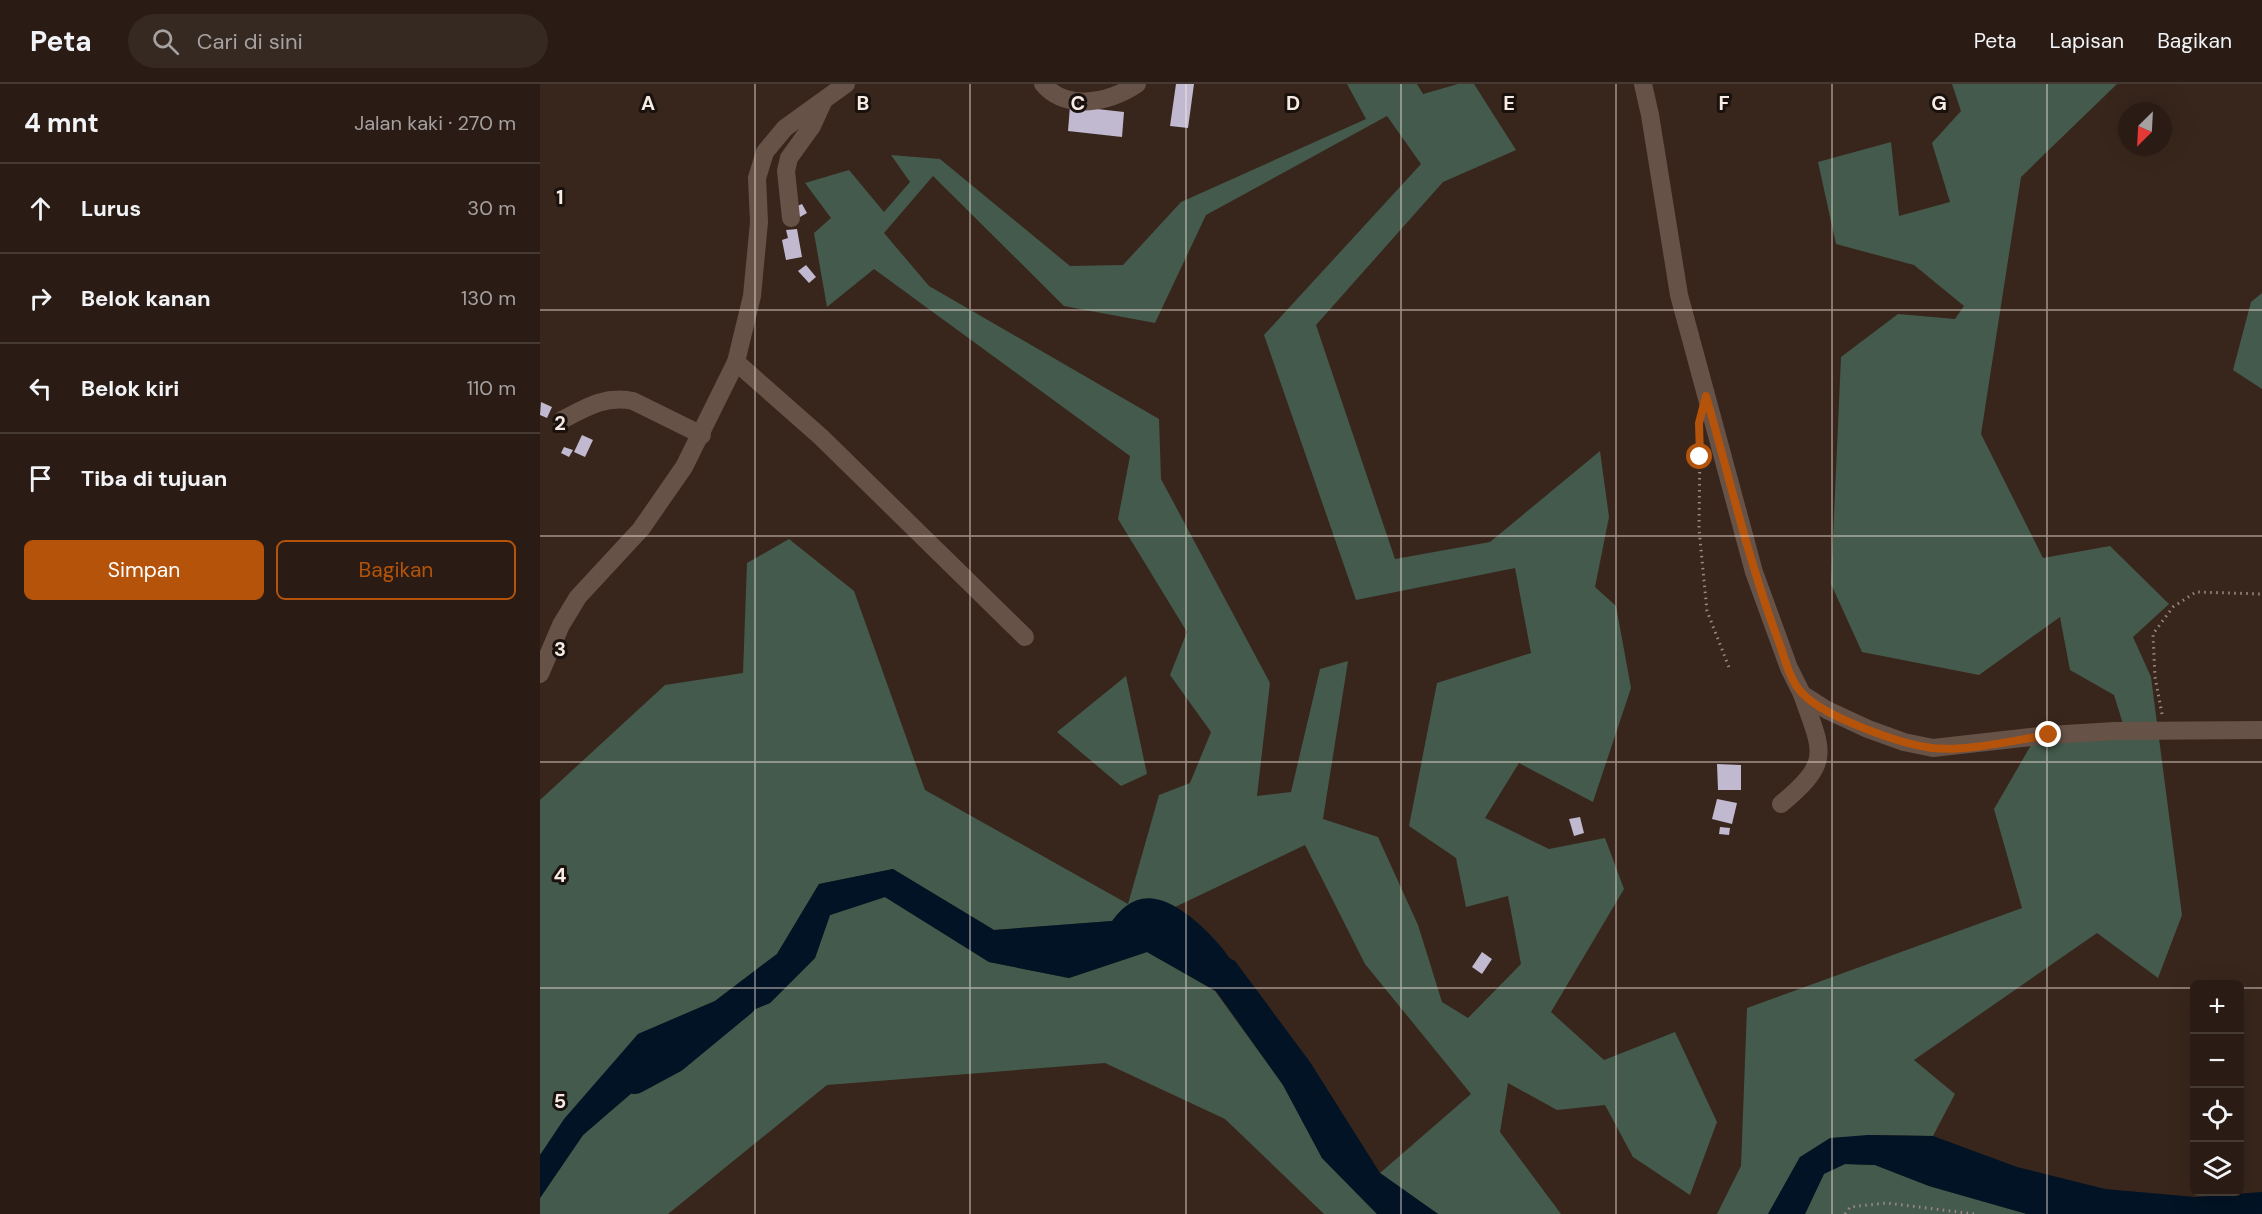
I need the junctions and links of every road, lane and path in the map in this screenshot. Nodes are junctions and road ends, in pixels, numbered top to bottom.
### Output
1 (846, 84) edge
2 (1043, 84) edge
3 (1137, 84) edge
4 (1643, 84) edge
5 (823, 102) junction
6 (791, 218) dead end
7 (736, 362) junction
8 (562, 420) dead end
9 (1700, 434) dead end
10 (702, 435) junction
11 (2262, 594) edge
12 (1025, 637) dead end
13 (1730, 670) dead end
14 (540, 674) edge
15 (1802, 694) junction
16 (2262, 730) edge
17 (2165, 731) junction
18 (1781, 804) dead end
19 (1845, 1214) edge
20 (1975, 1214) edge

1 - 5 street
2 - 3 street
4 - 15 street
5 - 6 street
5 - 7 street
7 - 10 street
7 - 12 street
8 - 10 street
9 - 13 path
10 - 14 street
11 - 17 path
15 - 17 street
15 - 18 street
16 - 17 street
19 - 20 path

